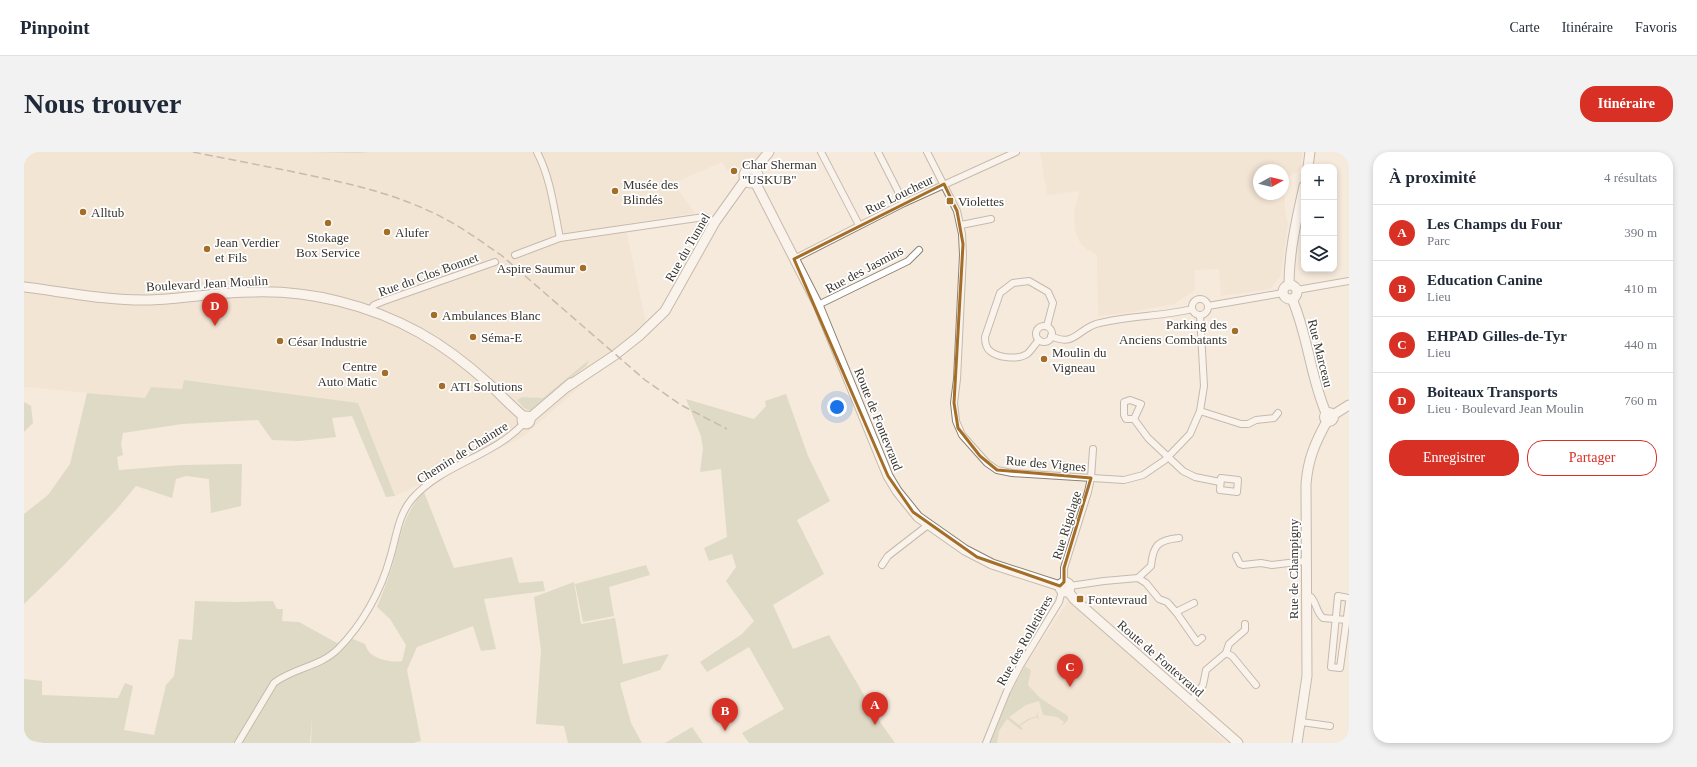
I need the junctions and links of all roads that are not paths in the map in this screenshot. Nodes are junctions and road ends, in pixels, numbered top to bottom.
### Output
1 (537, 152) edge
2 (769, 152) edge
3 (821, 152) edge
4 (878, 152) edge
5 (927, 152) edge
6 (1016, 152) edge
7 (1310, 152) edge
8 (1308, 164) edge
9 (750, 181) junction
10 (944, 184) junction
11 (1301, 199) edge
12 (904, 203) junction
13 (991, 219) dead end
14 (716, 222) junction
15 (859, 225) junction
16 (961, 225) junction
17 (560, 238) junction
18 (919, 250) dead end
19 (514, 255) dead end
20 (794, 259) junction
21 (495, 262) dead end
22 (1349, 281) edge
23 (1289, 284) junction
24 (24, 286) edge
25 (1297, 290) junction
26 (1283, 292) junction
27 (1292, 299) junction
28 (818, 305) junction
29 (1208, 306) junction
30 (1192, 309) junction
31 (370, 310) junction
32 (1200, 315) junction
33 (1046, 326) junction
34 (1051, 336) junction
35 (1039, 340) junction
36 (1349, 405) edge
37 (1200, 411) junction
38 (1278, 413) dead end
39 (1329, 417) junction
40 (526, 419) junction
41 (1134, 419) dead end
42 (1093, 450) dead end
43 (1169, 457) junction
44 (1091, 478) junction
45 (1220, 482) dead end
46 (928, 525) junction
47 (1179, 538) dead end
48 (1236, 556) dead end
49 (1305, 560) junction
50 (882, 565) dead end
51 (1141, 576) junction
52 (1065, 587) junction
53 (1306, 597) junction
54 (1349, 598) edge
55 (1349, 602) edge
56 (1194, 603) dead end
57 (1176, 612) junction
58 (1336, 619) junction
59 (1346, 620) junction
60 (1245, 624) dead end
61 (1202, 638) dead end
62 (1226, 653) junction
63 (1256, 685) dead end
64 (1191, 701) junction
65 (1301, 722) junction
66 (1330, 726) dead end
67 (238, 743) edge
68 (986, 743) edge
69 (1238, 743) edge
70 (1297, 743) edge

1 - 17 street
2 - 9 street
3 - 15 street
4 - 12 street
5 - 10 street, Rue des Vignes
6 - 10 street, Rue Loucheur
7 - 8 street
9 - 14 street, Rue du Tunnel
9 - 20 street, Route de Fontevraud
10 - 12 street, Rue Loucheur
10 - 16 street, Rue des Vignes
11 - 23 street
12 - 15 street, Rue Loucheur
13 - 16 street
14 - 17 street
14 - 40 street, Rue du Tunnel
15 - 20 street, Rue Loucheur
16 - 44 street, Rue des Vignes
17 - 19 street
18 - 28 street, Rue des Jasmins
20 - 28 street, Route de Fontevraud
21 - 31 street, Rue du Clos Bonnet
22 - 25 street
23 - 25 street
23 - 26 street
24 - 31 street, Boulevard Jean Moulin
25 - 27 street
26 - 27 street
26 - 29 street
27 - 39 street, Rue Marceau
28 - 46 street, Route de Fontevraud
29 - 30 street
29 - 32 street
30 - 32 street
30 - 34 street
31 - 40 street, Boulevard Jean Moulin
32 - 37 street, Rue des Vignes
33 - 34 street
33 - 35 street
33 - 35 street
34 - 35 street
36 - 39 street
37 - 38 street
37 - 43 street, Rue des Vignes
39 - 49 street, Rue de Champigny
40 - 67 street, Chemin de Chaintre
41 - 43 street
42 - 44 street, Rue Rigolage
43 - 44 street, Rue des Vignes
43 - 45 street
44 - 52 street, Rue Rigolage
46 - 50 street
46 - 52 street, Route de Fontevraud
47 - 51 street
48 - 49 street
49 - 53 street, Rue de Champigny
51 - 52 street
51 - 57 street
52 - 64 street, Route de Fontevraud
52 - 68 street, Rue des Rolletières
53 - 58 street
53 - 65 street, Rue de Champigny
54 - 58 street
55 - 59 street
56 - 57 street
57 - 61 street
58 - 59 street
58 - 59 street
60 - 62 street
62 - 63 street
62 - 64 street
64 - 69 street, Route de Fontevraud
65 - 66 street
65 - 70 street, Rue de Champigny

